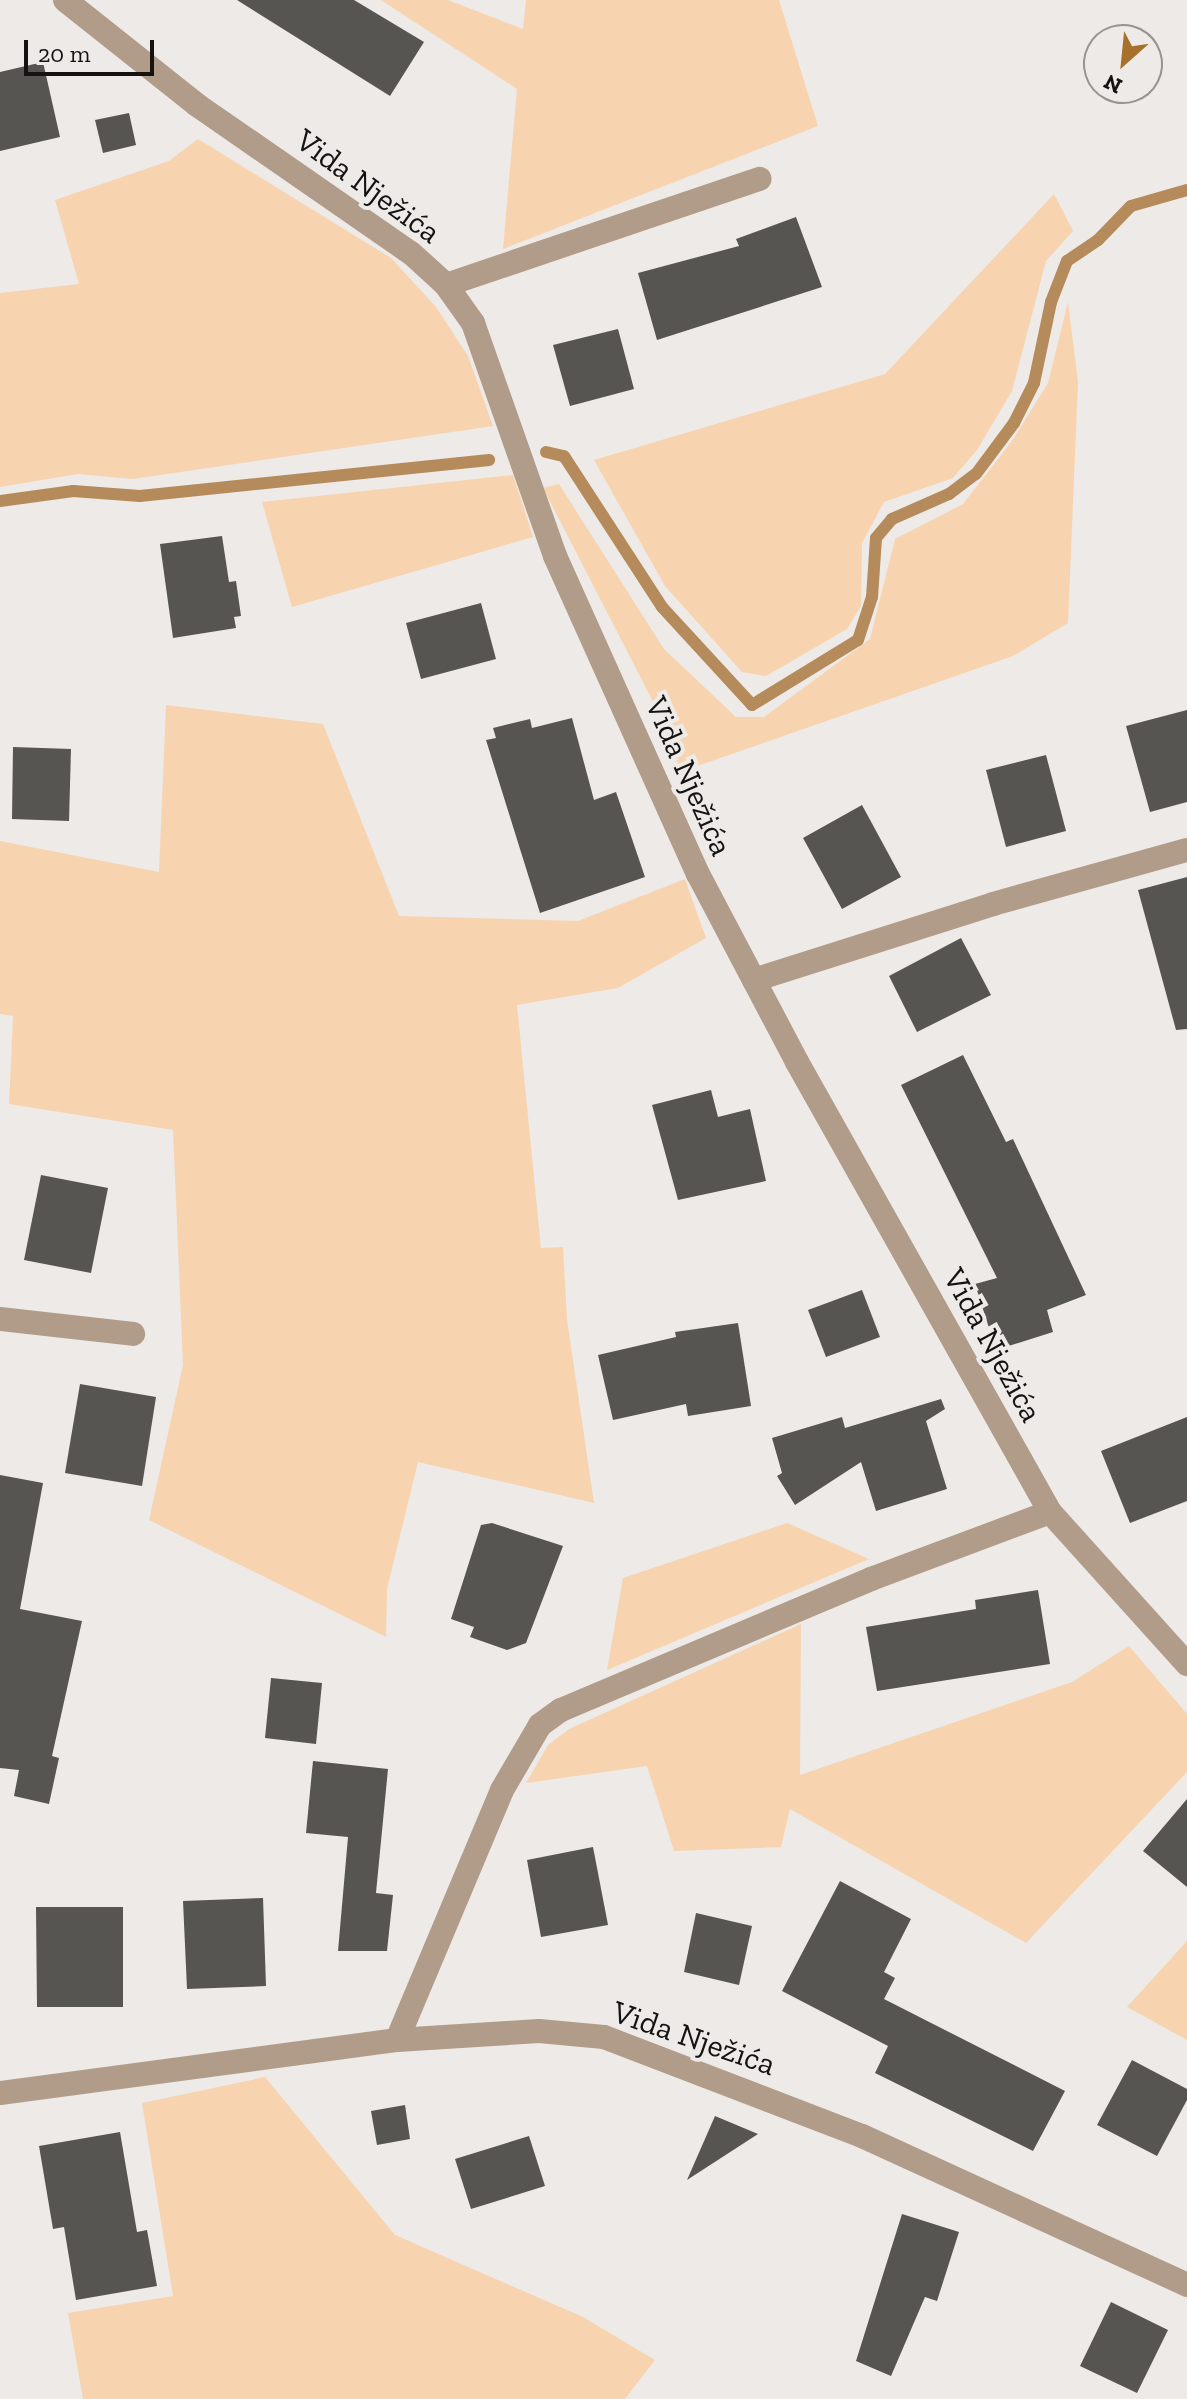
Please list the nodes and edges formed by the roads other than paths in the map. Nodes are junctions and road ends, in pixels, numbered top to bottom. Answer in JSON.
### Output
{"nodes":[{"id":1,"x":65,"y":0,"type":"edge"},
{"id":2,"x":760,"y":179,"type":"dead end"},
{"id":3,"x":446,"y":285,"type":"junction"},
{"id":4,"x":1187,"y":850,"type":"edge"},
{"id":5,"x":754,"y":980,"type":"junction"},
{"id":6,"x":0,"y":1319,"type":"edge"},
{"id":7,"x":133,"y":1334,"type":"dead end"},
{"id":8,"x":1050,"y":1512,"type":"junction"},
{"id":9,"x":1187,"y":1664,"type":"edge"},
{"id":10,"x":397,"y":2040,"type":"junction"},
{"id":11,"x":0,"y":2093,"type":"edge"},
{"id":12,"x":1187,"y":2285,"type":"edge"}],
"edges":[{"from":1,"to":3,"type":"street","name":"Vida Nježića"},
{"from":2,"to":3,"type":"street"},
{"from":3,"to":5,"type":"street","name":"Vida Nježića"},
{"from":4,"to":5,"type":"street"},
{"from":5,"to":8,"type":"street","name":"Vida Nježića"},
{"from":6,"to":7,"type":"street"},
{"from":8,"to":9,"type":"street","name":"Vida Nježića"},
{"from":8,"to":10,"type":"street"},
{"from":10,"to":11,"type":"street","name":"Vida Nježića"},
{"from":10,"to":12,"type":"street","name":"Vida Nježića"}]}
